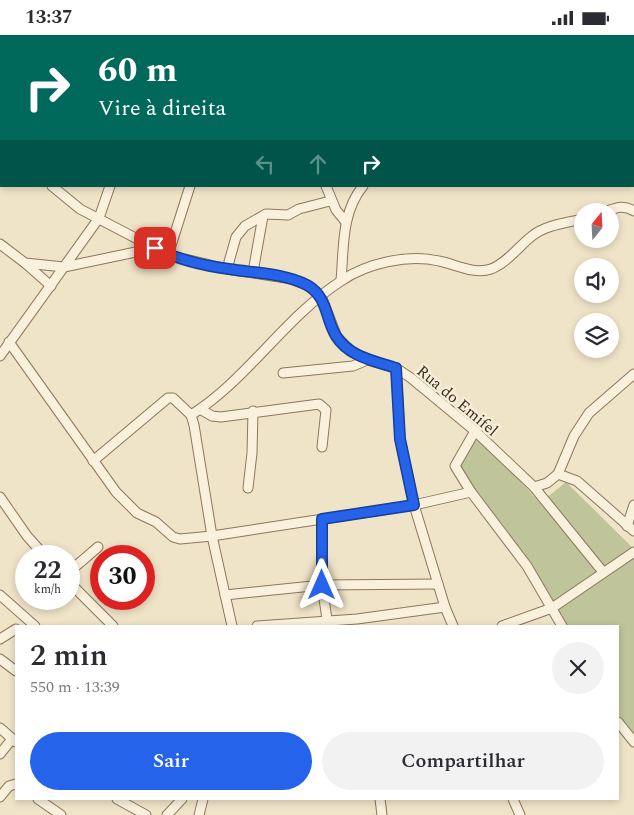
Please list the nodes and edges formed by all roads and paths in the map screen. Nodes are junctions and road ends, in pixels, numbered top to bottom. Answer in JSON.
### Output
{"nodes":[{"id":1,"x":53,"y":187,"type":"edge"},
{"id":2,"x":110,"y":187,"type":"edge"},
{"id":3,"x":190,"y":187,"type":"edge"},
{"id":4,"x":326,"y":187,"type":"edge"},
{"id":5,"x":362,"y":187,"type":"edge"},
{"id":6,"x":330,"y":201,"type":"junction"},
{"id":7,"x":619,"y":209,"type":"edge"},
{"id":8,"x":634,"y":211,"type":"edge"},
{"id":9,"x":263,"y":215,"type":"junction"},
{"id":10,"x":99,"y":218,"type":"junction"},
{"id":11,"x":346,"y":221,"type":"junction"},
{"id":12,"x":574,"y":221,"type":"edge"},
{"id":13,"x":0,"y":245,"type":"edge"},
{"id":14,"x":155,"y":248,"type":"junction"},
{"id":15,"x":168,"y":255,"type":"junction"},
{"id":16,"x":25,"y":263,"type":"junction"},
{"id":17,"x":64,"y":267,"type":"junction"},
{"id":18,"x":227,"y":269,"type":"junction"},
{"id":19,"x":253,"y":272,"type":"junction"},
{"id":20,"x":342,"y":280,"type":"junction"},
{"id":21,"x":51,"y":286,"type":"junction"},
{"id":22,"x":321,"y":296,"type":"junction"},
{"id":23,"x":9,"y":342,"type":"junction"},
{"id":24,"x":0,"y":356,"type":"edge"},
{"id":25,"x":367,"y":360,"type":"junction"},
{"id":26,"x":396,"y":368,"type":"junction"},
{"id":27,"x":283,"y":373,"type":"dead end"},
{"id":28,"x":634,"y":374,"type":"edge"},
{"id":29,"x":200,"y":409,"type":"junction"},
{"id":30,"x":252,"y":411,"type":"junction"},
{"id":31,"x":191,"y":415,"type":"junction"},
{"id":32,"x":476,"y":431,"type":"junction"},
{"id":33,"x":322,"y":447,"type":"dead end"},
{"id":34,"x":93,"y":461,"type":"junction"},
{"id":35,"x":558,"y":474,"type":"junction"},
{"id":36,"x":534,"y":487,"type":"junction"},
{"id":37,"x":248,"y":488,"type":"dead end"},
{"id":38,"x":471,"y":492,"type":"junction"},
{"id":39,"x":0,"y":497,"type":"edge"},
{"id":40,"x":414,"y":505,"type":"junction"},
{"id":41,"x":634,"y":505,"type":"edge"},
{"id":42,"x":322,"y":519,"type":"junction"},
{"id":43,"x":631,"y":528,"type":"edge"},
{"id":44,"x":212,"y":536,"type":"junction"},
{"id":45,"x":35,"y":545,"type":"edge"},
{"id":46,"x":634,"y":552,"type":"edge"},
{"id":47,"x":90,"y":554,"type":"edge"},
{"id":48,"x":80,"y":563,"type":"edge"},
{"id":49,"x":603,"y":572,"type":"junction"},
{"id":50,"x":438,"y":584,"type":"junction"},
{"id":51,"x":322,"y":585,"type":"junction"},
{"id":52,"x":80,"y":593,"type":"edge"},
{"id":53,"x":0,"y":595,"type":"edge"},
{"id":54,"x":225,"y":595,"type":"junction"},
{"id":55,"x":445,"y":607,"type":"junction"},
{"id":56,"x":552,"y":608,"type":"junction"},
{"id":57,"x":31,"y":623,"type":"edge"},
{"id":58,"x":328,"y":624,"type":"edge"},
{"id":59,"x":112,"y":625,"type":"edge"},
{"id":60,"x":232,"y":625,"type":"edge"},
{"id":61,"x":292,"y":625,"type":"edge"},
{"id":62,"x":453,"y":625,"type":"edge"},
{"id":63,"x":505,"y":625,"type":"edge"},
{"id":64,"x":561,"y":625,"type":"edge"},
{"id":65,"x":15,"y":630,"type":"edge"},
{"id":66,"x":0,"y":639,"type":"edge"},
{"id":67,"x":0,"y":659,"type":"edge"},
{"id":68,"x":15,"y":670,"type":"edge"},
{"id":69,"x":619,"y":723,"type":"edge"},
{"id":70,"x":0,"y":728,"type":"edge"},
{"id":71,"x":14,"y":741,"type":"edge"},
{"id":72,"x":634,"y":742,"type":"edge"},
{"id":73,"x":0,"y":754,"type":"edge"},
{"id":74,"x":15,"y":784,"type":"edge"},
{"id":75,"x":0,"y":797,"type":"edge"},
{"id":76,"x":39,"y":800,"type":"edge"},
{"id":77,"x":120,"y":800,"type":"edge"},
{"id":78,"x":181,"y":800,"type":"edge"},
{"id":79,"x":203,"y":800,"type":"edge"},
{"id":80,"x":380,"y":800,"type":"edge"},
{"id":81,"x":513,"y":800,"type":"edge"},
{"id":82,"x":61,"y":815,"type":"edge"},
{"id":83,"x":146,"y":815,"type":"edge"},
{"id":84,"x":167,"y":815,"type":"edge"},
{"id":85,"x":199,"y":815,"type":"edge"},
{"id":86,"x":382,"y":815,"type":"edge"},
{"id":87,"x":520,"y":815,"type":"edge"}],
"edges":[{"from":1,"to":10,"type":"street"},
{"from":2,"to":10,"type":"street"},
{"from":3,"to":15,"type":"street"},
{"from":4,"to":6,"type":"street"},
{"from":5,"to":11,"type":"street"},
{"from":6,"to":9,"type":"street"},
{"from":6,"to":11,"type":"street"},
{"from":7,"to":8,"type":"street"},
{"from":9,"to":18,"type":"street"},
{"from":9,"to":19,"type":"street"},
{"from":10,"to":14,"type":"street"},
{"from":10,"to":17,"type":"street"},
{"from":11,"to":20,"type":"street"},
{"from":12,"to":20,"type":"street"},
{"from":13,"to":16,"type":"street"},
{"from":14,"to":15,"type":"street"},
{"from":14,"to":17,"type":"street"},
{"from":15,"to":18,"type":"street"},
{"from":16,"to":17,"type":"street"},
{"from":16,"to":21,"type":"street"},
{"from":17,"to":21,"type":"street"},
{"from":18,"to":19,"type":"street"},
{"from":19,"to":22,"type":"street"},
{"from":20,"to":22,"type":"street"},
{"from":21,"to":23,"type":"street"},
{"from":22,"to":25,"type":"street","name":"Rua do Emifel"},
{"from":22,"to":29,"type":"street"},
{"from":23,"to":24,"type":"street"},
{"from":23,"to":34,"type":"street"},
{"from":25,"to":26,"type":"street","name":"Rua do Emifel"},
{"from":25,"to":27,"type":"street"},
{"from":26,"to":32,"type":"street","name":"Rua do Emifel"},
{"from":26,"to":40,"type":"street"},
{"from":28,"to":35,"type":"street"},
{"from":29,"to":30,"type":"street"},
{"from":29,"to":31,"type":"street"},
{"from":30,"to":33,"type":"street"},
{"from":30,"to":37,"type":"street"},
{"from":31,"to":34,"type":"street"},
{"from":31,"to":44,"type":"street"},
{"from":32,"to":36,"type":"street","name":"Rua do Emifel"},
{"from":32,"to":38,"type":"street"},
{"from":34,"to":44,"type":"street"},
{"from":35,"to":36,"type":"street"},
{"from":35,"to":43,"type":"street"},
{"from":36,"to":49,"type":"street","name":"Rua do Emifel"},
{"from":38,"to":40,"type":"street"},
{"from":38,"to":56,"type":"street"},
{"from":39,"to":45,"type":"street"},
{"from":40,"to":42,"type":"street"},
{"from":40,"to":50,"type":"street"},
{"from":41,"to":43,"type":"street"},
{"from":42,"to":44,"type":"street"},
{"from":42,"to":51,"type":"street"},
{"from":44,"to":54,"type":"street"},
{"from":46,"to":49,"type":"street"},
{"from":47,"to":48,"type":"street"},
{"from":49,"to":56,"type":"street"},
{"from":50,"to":51,"type":"street"},
{"from":50,"to":55,"type":"street"},
{"from":51,"to":54,"type":"street"},
{"from":51,"to":58,"type":"street"},
{"from":52,"to":59,"type":"street"},
{"from":53,"to":57,"type":"street"},
{"from":54,"to":60,"type":"street"},
{"from":55,"to":58,"type":"street"},
{"from":55,"to":62,"type":"street"},
{"from":56,"to":63,"type":"street"},
{"from":56,"to":64,"type":"street"},
{"from":58,"to":61,"type":"street"},
{"from":65,"to":66,"type":"street"},
{"from":67,"to":68,"type":"street"},
{"from":69,"to":72,"type":"street"},
{"from":70,"to":71,"type":"street"},
{"from":71,"to":73,"type":"street"},
{"from":74,"to":75,"type":"street"},
{"from":76,"to":82,"type":"street"},
{"from":77,"to":83,"type":"street"},
{"from":78,"to":84,"type":"street"},
{"from":79,"to":85,"type":"street"},
{"from":80,"to":86,"type":"street"},
{"from":81,"to":87,"type":"street"}]}
